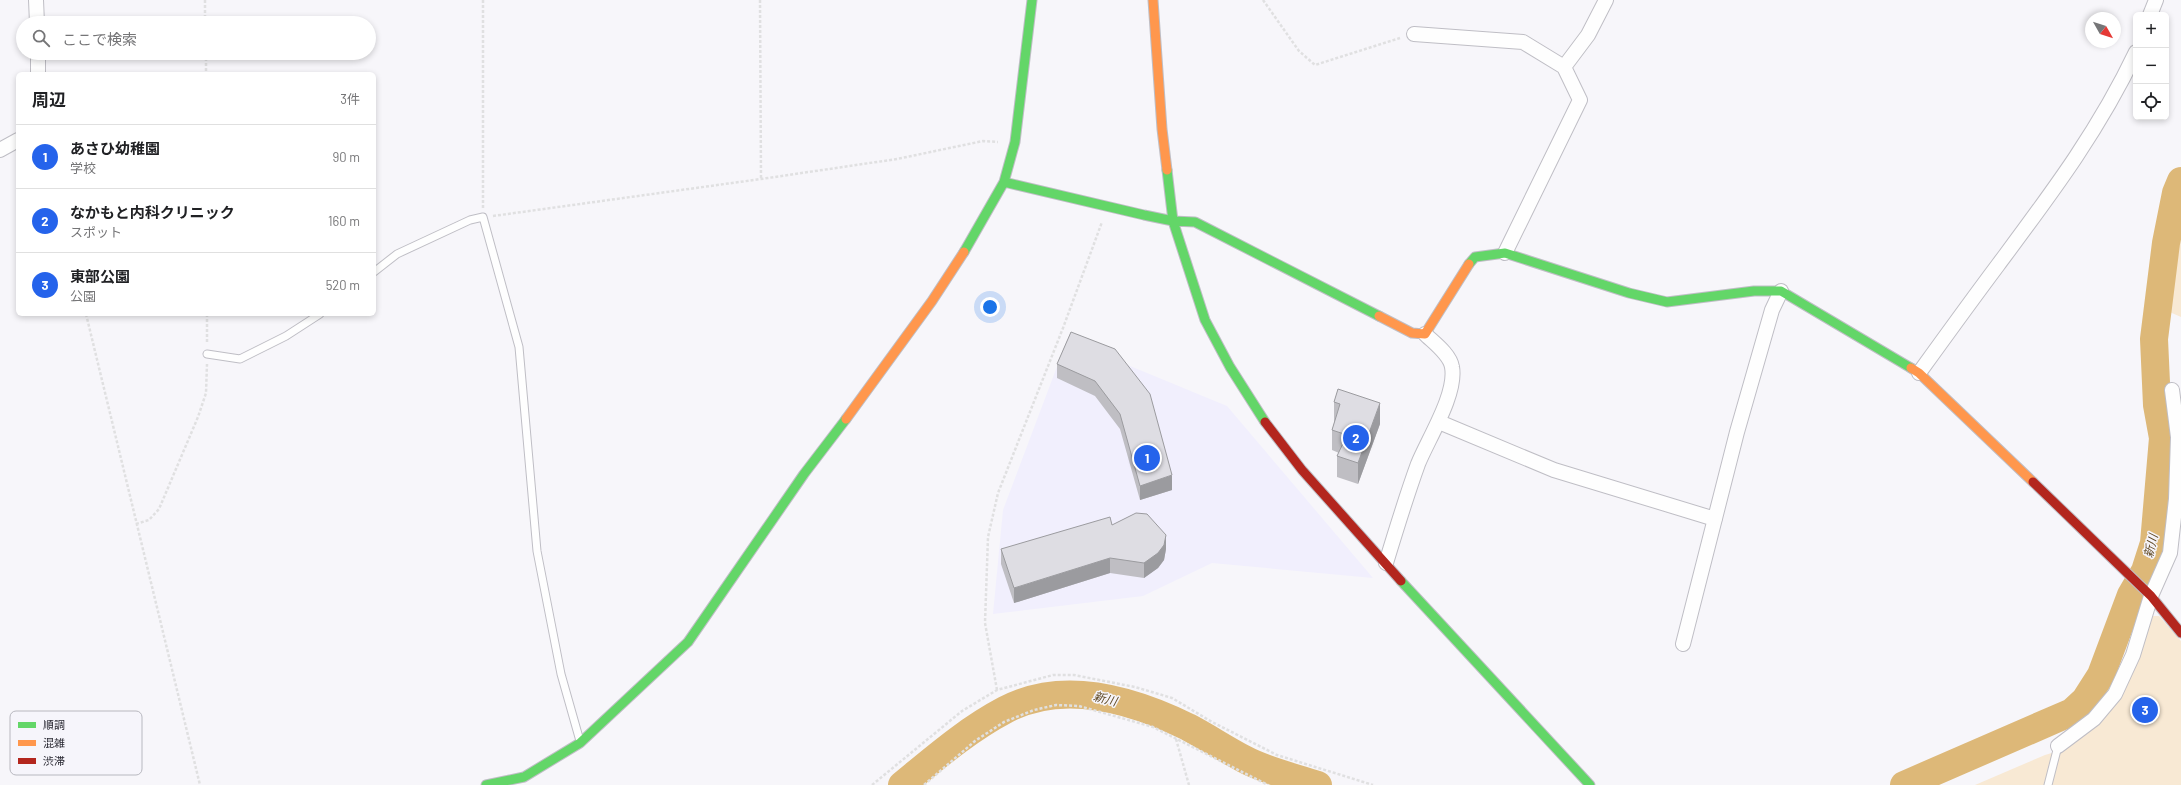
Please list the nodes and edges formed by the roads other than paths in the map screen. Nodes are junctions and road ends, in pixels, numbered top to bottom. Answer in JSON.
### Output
{"nodes":[{"id":1,"x":36,"y":0,"type":"edge"},
{"id":2,"x":1032,"y":0,"type":"edge"},
{"id":3,"x":1153,"y":0,"type":"edge"},
{"id":4,"x":1606,"y":0,"type":"edge"},
{"id":5,"x":2156,"y":0,"type":"edge"},
{"id":6,"x":2151,"y":12,"type":"edge"},
{"id":7,"x":37,"y":16,"type":"edge"},
{"id":8,"x":1414,"y":34,"type":"road end"},
{"id":9,"x":2133,"y":58,"type":"edge"},
{"id":10,"x":38,"y":60,"type":"edge"},
{"id":11,"x":1564,"y":67,"type":"junction"},
{"id":12,"x":38,"y":72,"type":"edge"},
{"id":13,"x":16,"y":141,"type":"edge"},
{"id":14,"x":0,"y":150,"type":"edge"},
{"id":15,"x":1004,"y":182,"type":"junction"},
{"id":16,"x":1172,"y":221,"type":"junction"},
{"id":17,"x":1505,"y":253,"type":"junction"},
{"id":18,"x":376,"y":270,"type":"edge"},
{"id":19,"x":1781,"y":292,"type":"junction"},
{"id":20,"x":317,"y":316,"type":"edge"},
{"id":21,"x":1425,"y":334,"type":"junction"},
{"id":22,"x":208,"y":354,"type":"road end"},
{"id":23,"x":1919,"y":373,"type":"junction"},
{"id":24,"x":2172,"y":390,"type":"dead end"},
{"id":25,"x":1439,"y":422,"type":"junction"},
{"id":26,"x":1715,"y":519,"type":"junction"},
{"id":27,"x":1386,"y":563,"type":"junction"},
{"id":28,"x":2148,"y":593,"type":"junction"},
{"id":29,"x":2181,"y":633,"type":"edge"},
{"id":30,"x":1682,"y":644,"type":"dead end"},
{"id":31,"x":580,"y":743,"type":"junction"},
{"id":32,"x":2058,"y":746,"type":"joint"},
{"id":33,"x":486,"y":785,"type":"edge"},
{"id":34,"x":1590,"y":785,"type":"edge"},
{"id":35,"x":2048,"y":785,"type":"edge"}],
"edges":[{"from":1,"to":7,"type":"street"},
{"from":2,"to":15,"type":"street"},
{"from":3,"to":16,"type":"street"},
{"from":4,"to":11,"type":"street"},
{"from":5,"to":6,"type":"street"},
{"from":8,"to":11,"type":"street"},
{"from":9,"to":23,"type":"street"},
{"from":10,"to":12,"type":"street"},
{"from":11,"to":17,"type":"street"},
{"from":13,"to":14,"type":"street"},
{"from":15,"to":16,"type":"street"},
{"from":15,"to":31,"type":"street"},
{"from":16,"to":21,"type":"street"},
{"from":16,"to":27,"type":"street"},
{"from":17,"to":19,"type":"street"},
{"from":17,"to":21,"type":"street"},
{"from":18,"to":31,"type":"lane"},
{"from":19,"to":23,"type":"street"},
{"from":19,"to":26,"type":"street"},
{"from":20,"to":22,"type":"lane"},
{"from":21,"to":25,"type":"street"},
{"from":23,"to":28,"type":"street"},
{"from":24,"to":28,"type":"street"},
{"from":25,"to":26,"type":"street"},
{"from":25,"to":27,"type":"street"},
{"from":26,"to":30,"type":"street"},
{"from":27,"to":34,"type":"street"},
{"from":28,"to":29,"type":"street"},
{"from":28,"to":32,"type":"street"},
{"from":31,"to":33,"type":"street"},
{"from":32,"to":35,"type":"lane"}]}
